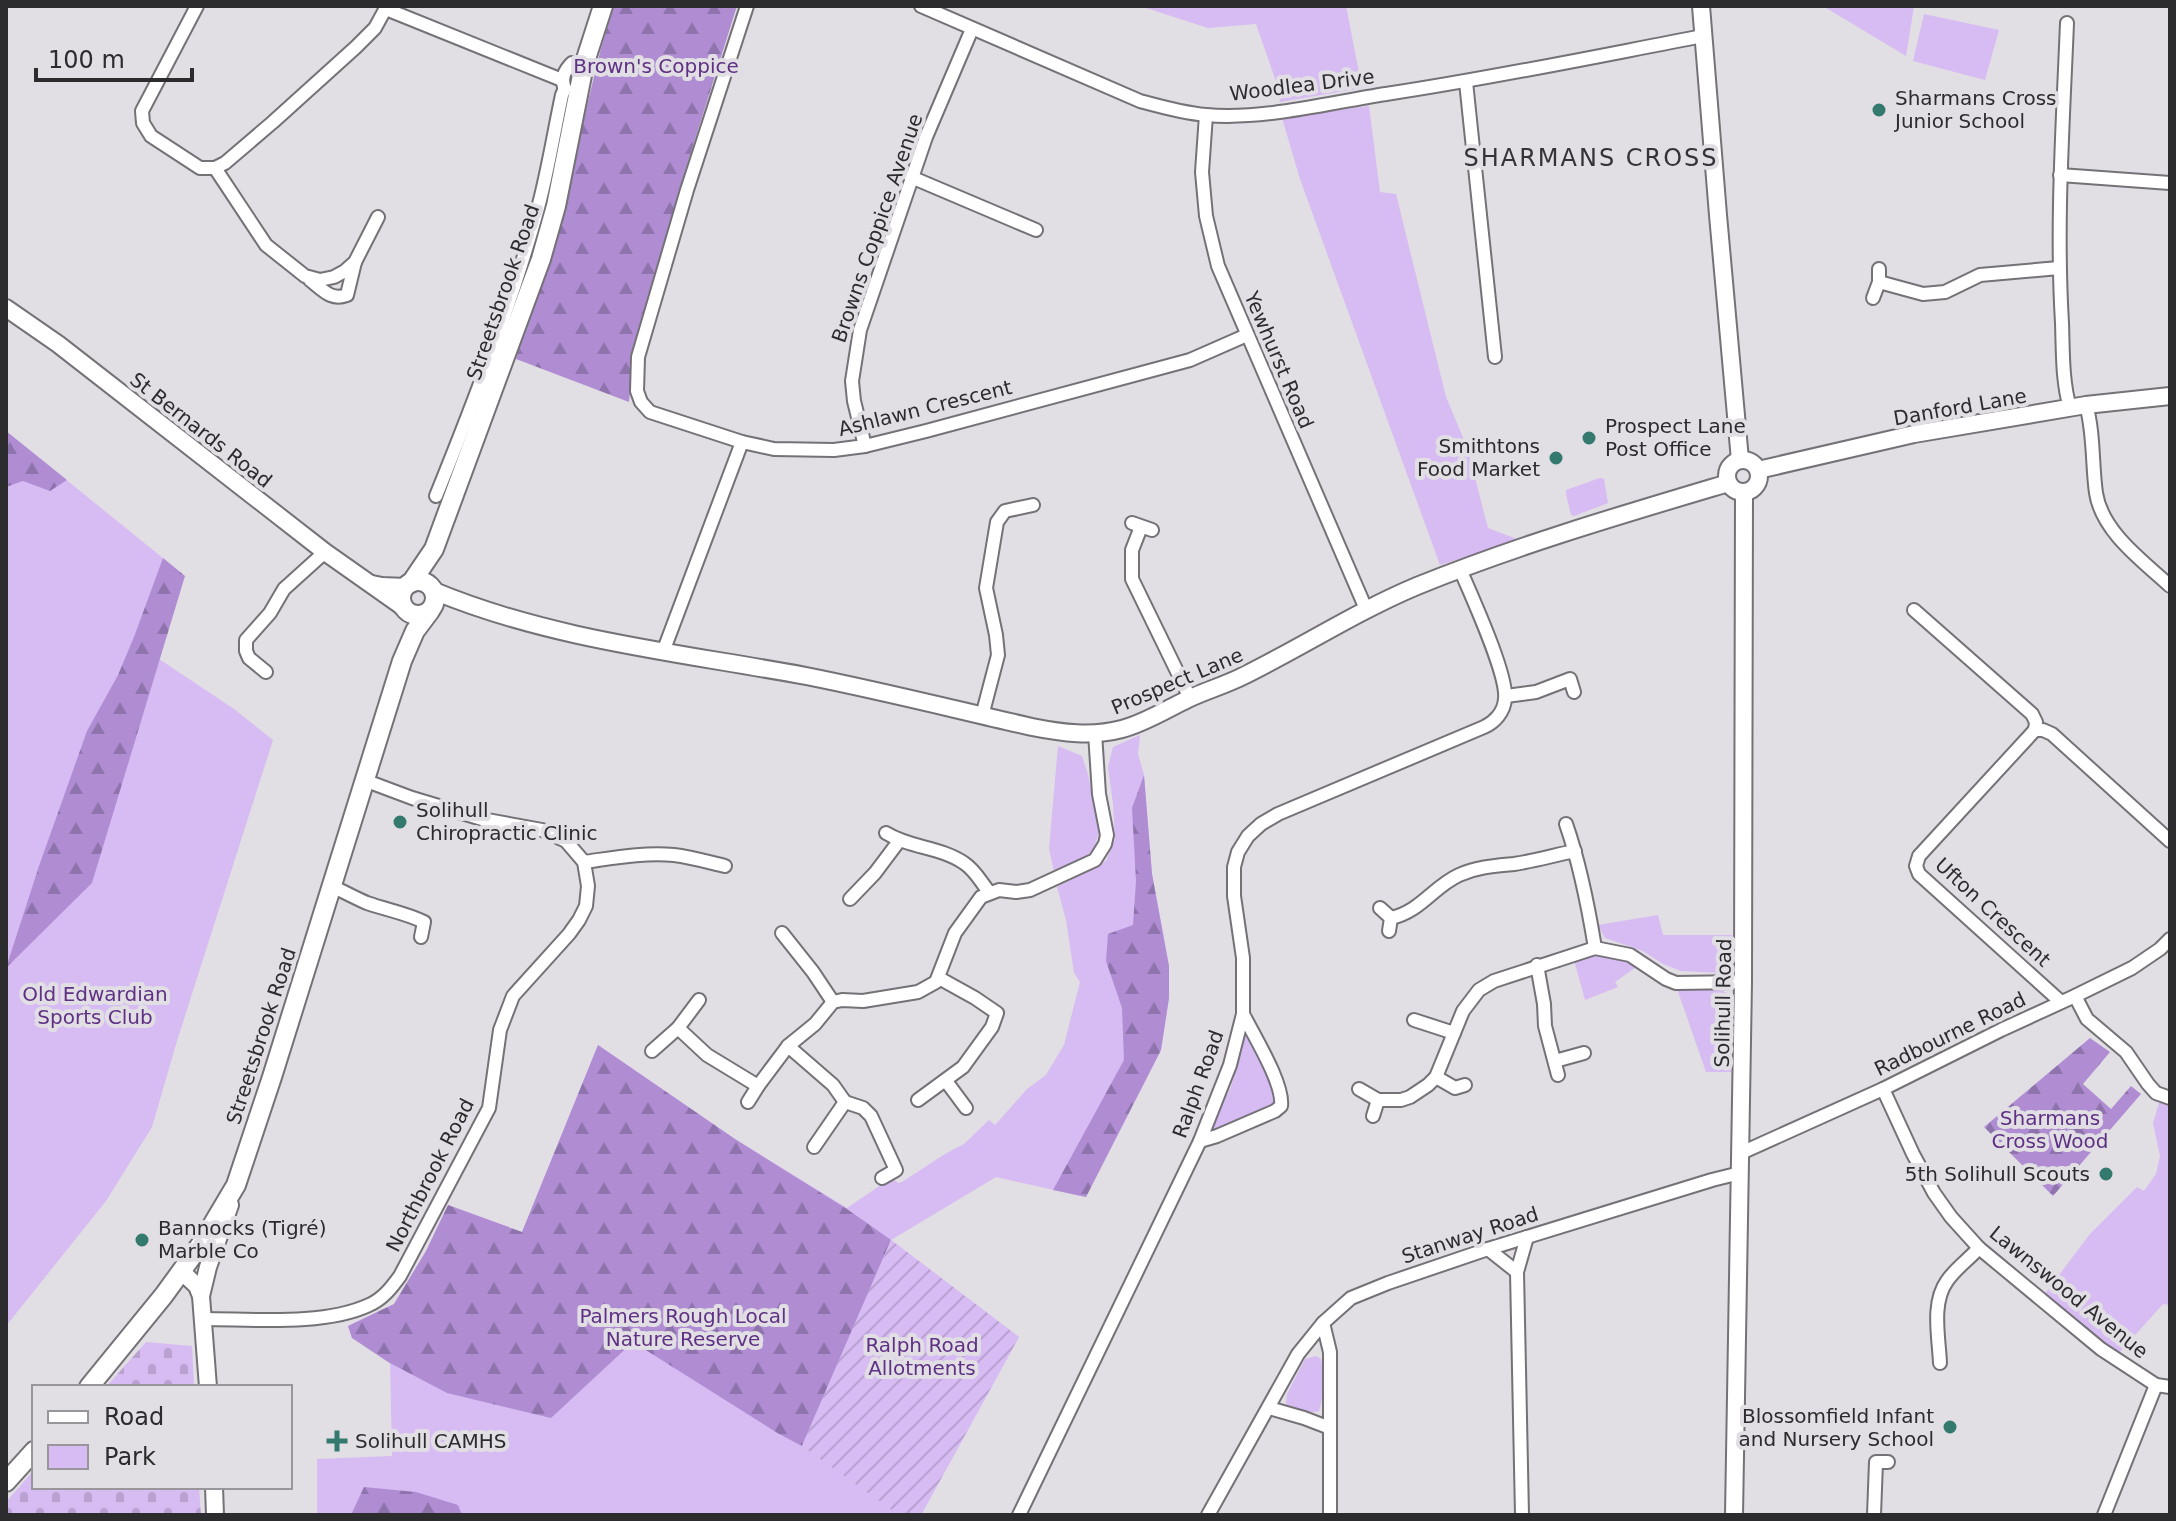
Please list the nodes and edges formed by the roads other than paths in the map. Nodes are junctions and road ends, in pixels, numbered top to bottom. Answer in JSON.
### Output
{"nodes":[{"id":1,"x":197,"y":6,"type":"edge"},
{"id":2,"x":603,"y":6,"type":"edge"},
{"id":3,"x":747,"y":6,"type":"edge"},
{"id":4,"x":921,"y":6,"type":"edge"},
{"id":5,"x":1701,"y":6,"type":"edge"},
{"id":6,"x":386,"y":8,"type":"edge"},
{"id":7,"x":2067,"y":23,"type":"dead end"},
{"id":8,"x":972,"y":29,"type":"junction"},
{"id":9,"x":1703,"y":36,"type":"junction"},
{"id":10,"x":584,"y":65,"type":"junction"},
{"id":11,"x":1466,"y":82,"type":"junction"},
{"id":12,"x":568,"y":90,"type":"junction"},
{"id":13,"x":1206,"y":115,"type":"junction"},
{"id":14,"x":215,"y":168,"type":"junction"},
{"id":15,"x":2060,"y":175,"type":"junction"},
{"id":16,"x":911,"y":177,"type":"junction"},
{"id":17,"x":2170,"y":183,"type":"edge"},
{"id":18,"x":1036,"y":230,"type":"dead end"},
{"id":19,"x":386,"y":235,"type":"dead end"},
{"id":20,"x":355,"y":262,"type":"junction"},
{"id":21,"x":2059,"y":268,"type":"junction"},
{"id":22,"x":305,"y":276,"type":"junction"},
{"id":23,"x":1873,"y":298,"type":"dead end"},
{"id":24,"x":6,"y":308,"type":"edge"},
{"id":25,"x":1247,"y":335,"type":"junction"},
{"id":26,"x":1495,"y":357,"type":"dead end"},
{"id":27,"x":2170,"y":396,"type":"edge"},
{"id":28,"x":2078,"y":406,"type":"junction"},
{"id":29,"x":742,"y":442,"type":"junction"},
{"id":30,"x":865,"y":446,"type":"junction"},
{"id":31,"x":464,"y":447,"type":"junction"},
{"id":32,"x":1740,"y":460,"type":"junction"},
{"id":33,"x":1758,"y":470,"type":"junction"},
{"id":34,"x":1728,"y":483,"type":"junction"},
{"id":35,"x":1744,"y":492,"type":"junction"},
{"id":36,"x":436,"y":496,"type":"dead end"},
{"id":37,"x":1033,"y":505,"type":"dead end"},
{"id":38,"x":1142,"y":527,"type":"dead end"},
{"id":39,"x":434,"y":549,"type":"junction"},
{"id":40,"x":325,"y":552,"type":"junction"},
{"id":41,"x":1460,"y":569,"type":"junction"},
{"id":42,"x":371,"y":584,"type":"junction"},
{"id":43,"x":409,"y":585,"type":"junction"},
{"id":44,"x":2170,"y":586,"type":"edge"},
{"id":45,"x":432,"y":598,"type":"junction"},
{"id":46,"x":405,"y":609,"type":"junction"},
{"id":47,"x":1366,"y":609,"type":"junction"},
{"id":48,"x":1914,"y":610,"type":"dead end"},
{"id":49,"x":663,"y":652,"type":"junction"},
{"id":50,"x":402,"y":661,"type":"junction"},
{"id":51,"x":266,"y":672,"type":"dead end"},
{"id":52,"x":1574,"y":692,"type":"dead end"},
{"id":53,"x":1506,"y":696,"type":"junction"},
{"id":54,"x":1190,"y":698,"type":"junction"},
{"id":55,"x":982,"y":716,"type":"junction"},
{"id":56,"x":2035,"y":730,"type":"junction"},
{"id":57,"x":1095,"y":733,"type":"junction"},
{"id":58,"x":364,"y":780,"type":"junction"},
{"id":59,"x":1566,"y":824,"type":"dead end"},
{"id":60,"x":886,"y":833,"type":"dead end"},
{"id":61,"x":899,"y":841,"type":"junction"},
{"id":62,"x":2170,"y":841,"type":"edge"},
{"id":63,"x":1575,"y":851,"type":"junction"},
{"id":64,"x":584,"y":862,"type":"junction"},
{"id":65,"x":725,"y":866,"type":"dead end"},
{"id":66,"x":331,"y":886,"type":"junction"},
{"id":67,"x":989,"y":892,"type":"junction"},
{"id":68,"x":850,"y":899,"type":"dead end"},
{"id":69,"x":1380,"y":908,"type":"dead end"},
{"id":70,"x":438,"y":920,"type":"dead end"},
{"id":71,"x":424,"y":922,"type":"junction"},
{"id":72,"x":421,"y":937,"type":"dead end"},
{"id":73,"x":2170,"y":939,"type":"edge"},
{"id":74,"x":1595,"y":948,"type":"junction"},
{"id":75,"x":776,"y":951,"type":"dead end"},
{"id":76,"x":1537,"y":965,"type":"junction"},
{"id":77,"x":939,"y":978,"type":"junction"},
{"id":78,"x":1743,"y":982,"type":"junction"},
{"id":79,"x":2075,"y":996,"type":"junction"},
{"id":80,"x":699,"y":1000,"type":"dead end"},
{"id":81,"x":833,"y":1002,"type":"junction"},
{"id":82,"x":2061,"y":1002,"type":"junction"},
{"id":83,"x":1243,"y":1014,"type":"junction"},
{"id":84,"x":1414,"y":1020,"type":"dead end"},
{"id":85,"x":678,"y":1028,"type":"junction"},
{"id":86,"x":1454,"y":1033,"type":"junction"},
{"id":87,"x":788,"y":1046,"type":"junction"},
{"id":88,"x":652,"y":1051,"type":"dead end"},
{"id":89,"x":1584,"y":1053,"type":"dead end"},
{"id":90,"x":1555,"y":1061,"type":"junction"},
{"id":91,"x":1558,"y":1075,"type":"dead end"},
{"id":92,"x":1436,"y":1077,"type":"junction"},
{"id":93,"x":946,"y":1081,"type":"junction"},
{"id":94,"x":1465,"y":1085,"type":"dead end"},
{"id":95,"x":758,"y":1086,"type":"junction"},
{"id":96,"x":1359,"y":1089,"type":"dead end"},
{"id":97,"x":1883,"y":1089,"type":"junction"},
{"id":98,"x":2170,"y":1098,"type":"edge"},
{"id":99,"x":918,"y":1100,"type":"dead end"},
{"id":100,"x":1378,"y":1100,"type":"junction"},
{"id":101,"x":748,"y":1102,"type":"dead end"},
{"id":102,"x":845,"y":1102,"type":"junction"},
{"id":103,"x":966,"y":1108,"type":"dead end"},
{"id":104,"x":1373,"y":1116,"type":"dead end"},
{"id":105,"x":1200,"y":1141,"type":"junction"},
{"id":106,"x":814,"y":1147,"type":"dead end"},
{"id":107,"x":1741,"y":1153,"type":"junction"},
{"id":108,"x":1740,"y":1173,"type":"junction"},
{"id":109,"x":882,"y":1178,"type":"dead end"},
{"id":110,"x":236,"y":1185,"type":"junction"},
{"id":111,"x":1527,"y":1237,"type":"junction"},
{"id":112,"x":1979,"y":1248,"type":"junction"},
{"id":113,"x":1488,"y":1249,"type":"junction"},
{"id":114,"x":181,"y":1271,"type":"junction"},
{"id":115,"x":1517,"y":1272,"type":"junction"},
{"id":116,"x":201,"y":1296,"type":"junction"},
{"id":117,"x":204,"y":1319,"type":"junction"},
{"id":118,"x":1323,"y":1323,"type":"junction"},
{"id":119,"x":1940,"y":1363,"type":"dead end"},
{"id":120,"x":91,"y":1385,"type":"edge"},
{"id":121,"x":208,"y":1385,"type":"edge"},
{"id":122,"x":2156,"y":1385,"type":"junction"},
{"id":123,"x":2170,"y":1387,"type":"edge"},
{"id":124,"x":1269,"y":1408,"type":"junction"},
{"id":125,"x":1330,"y":1428,"type":"junction"},
{"id":126,"x":32,"y":1453,"type":"edge"},
{"id":127,"x":1888,"y":1462,"type":"dead end"},
{"id":128,"x":6,"y":1482,"type":"edge"},
{"id":129,"x":214,"y":1489,"type":"edge"},
{"id":130,"x":215,"y":1515,"type":"edge"},
{"id":131,"x":1019,"y":1515,"type":"edge"},
{"id":132,"x":1208,"y":1515,"type":"edge"},
{"id":133,"x":1330,"y":1515,"type":"edge"},
{"id":134,"x":1522,"y":1515,"type":"edge"},
{"id":135,"x":1734,"y":1515,"type":"edge"},
{"id":136,"x":1874,"y":1515,"type":"edge"},
{"id":137,"x":2104,"y":1515,"type":"edge"}],
"edges":[{"from":1,"to":14,"type":"street"},
{"from":2,"to":10,"type":"main road","name":"Streetsbrook Road"},
{"from":3,"to":29,"type":"street","name":"Ashlawn Crescent"},
{"from":4,"to":8,"type":"street","name":"Woodlea Drive"},
{"from":5,"to":9,"type":"street"},
{"from":6,"to":12,"type":"street"},
{"from":6,"to":14,"type":"street"},
{"from":7,"to":15,"type":"street"},
{"from":8,"to":13,"type":"street","name":"Woodlea Drive"},
{"from":8,"to":16,"type":"street","name":"Browns Coppice Avenue"},
{"from":9,"to":11,"type":"street","name":"Woodlea Drive"},
{"from":9,"to":32,"type":"street"},
{"from":10,"to":12,"type":"main road","name":"Streetsbrook Road"},
{"from":10,"to":12,"type":"street"},
{"from":11,"to":13,"type":"street","name":"Woodlea Drive"},
{"from":11,"to":26,"type":"street"},
{"from":12,"to":31,"type":"main road","name":"Streetsbrook Road"},
{"from":13,"to":25,"type":"street","name":"Yewhurst Road"},
{"from":14,"to":22,"type":"street"},
{"from":15,"to":17,"type":"street"},
{"from":15,"to":21,"type":"street"},
{"from":16,"to":18,"type":"street"},
{"from":16,"to":30,"type":"street","name":"Browns Coppice Avenue"},
{"from":19,"to":20,"type":"street"},
{"from":20,"to":22,"type":"street"},
{"from":20,"to":22,"type":"street"},
{"from":21,"to":23,"type":"street"},
{"from":21,"to":28,"type":"street"},
{"from":24,"to":40,"type":"street","name":"St Bernards Road"},
{"from":25,"to":30,"type":"street","name":"Ashlawn Crescent"},
{"from":25,"to":47,"type":"street","name":"Yewhurst Road"},
{"from":27,"to":28,"type":"street","name":"Danford Lane"},
{"from":28,"to":33,"type":"street","name":"Danford Lane"},
{"from":28,"to":44,"type":"street"},
{"from":29,"to":30,"type":"street","name":"Ashlawn Crescent"},
{"from":29,"to":49,"type":"street"},
{"from":31,"to":36,"type":"street","name":"Streetsbrook Road"},
{"from":31,"to":39,"type":"main road","name":"Streetsbrook Road"},
{"from":32,"to":33,"type":"street"},
{"from":32,"to":34,"type":"street"},
{"from":33,"to":35,"type":"street"},
{"from":34,"to":35,"type":"street"},
{"from":34,"to":41,"type":"street","name":"Prospect Lane"},
{"from":35,"to":78,"type":"street","name":"Solihull Road"},
{"from":37,"to":55,"type":"street"},
{"from":38,"to":54,"type":"street"},
{"from":39,"to":43,"type":"main road","name":"Streetsbrook Road"},
{"from":39,"to":45,"type":"main road","name":"Streetsbrook Road"},
{"from":40,"to":42,"type":"street","name":"St Bernards Road"},
{"from":40,"to":51,"type":"street"},
{"from":41,"to":47,"type":"street","name":"Prospect Lane"},
{"from":41,"to":53,"type":"street"},
{"from":42,"to":43,"type":"street","name":"St Bernards Road"},
{"from":42,"to":46,"type":"street","name":"St Bernards Road"},
{"from":43,"to":45,"type":"main road"},
{"from":43,"to":46,"type":"main road"},
{"from":45,"to":46,"type":"main road"},
{"from":45,"to":49,"type":"street","name":"Prospect Lane"},
{"from":45,"to":50,"type":"main road","name":"Streetsbrook Road"},
{"from":46,"to":50,"type":"main road","name":"Streetsbrook Road"},
{"from":47,"to":54,"type":"street","name":"Prospect Lane"},
{"from":48,"to":56,"type":"street"},
{"from":49,"to":55,"type":"street","name":"Prospect Lane"},
{"from":50,"to":58,"type":"main road","name":"Streetsbrook Road"},
{"from":52,"to":53,"type":"street"},
{"from":53,"to":83,"type":"street","name":"Ralph Road"},
{"from":54,"to":57,"type":"street","name":"Prospect Lane"},
{"from":55,"to":57,"type":"street","name":"Prospect Lane"},
{"from":56,"to":62,"type":"street"},
{"from":56,"to":82,"type":"street","name":"Ufton Crescent"},
{"from":57,"to":67,"type":"street"},
{"from":58,"to":64,"type":"street"},
{"from":58,"to":66,"type":"main road","name":"Streetsbrook Road"},
{"from":59,"to":63,"type":"street"},
{"from":60,"to":61,"type":"street"},
{"from":61,"to":67,"type":"street"},
{"from":61,"to":68,"type":"street"},
{"from":63,"to":69,"type":"street"},
{"from":63,"to":74,"type":"street"},
{"from":64,"to":65,"type":"street"},
{"from":64,"to":117,"type":"street","name":"Northbrook Road"},
{"from":66,"to":71,"type":"street"},
{"from":66,"to":110,"type":"main road","name":"Streetsbrook Road"},
{"from":67,"to":77,"type":"street"},
{"from":70,"to":71,"type":"street"},
{"from":71,"to":72,"type":"street"},
{"from":73,"to":79,"type":"street","name":"Radbourne Road"},
{"from":74,"to":76,"type":"street"},
{"from":74,"to":78,"type":"street"},
{"from":75,"to":81,"type":"street"},
{"from":76,"to":86,"type":"street"},
{"from":76,"to":90,"type":"street"},
{"from":77,"to":81,"type":"street"},
{"from":77,"to":93,"type":"street"},
{"from":78,"to":107,"type":"street","name":"Solihull Road"},
{"from":79,"to":82,"type":"street","name":"Radbourne Road"},
{"from":79,"to":98,"type":"street"},
{"from":80,"to":85,"type":"street"},
{"from":81,"to":87,"type":"street"},
{"from":82,"to":97,"type":"street","name":"Radbourne Road"},
{"from":83,"to":105,"type":"street","name":"Ralph Road"},
{"from":83,"to":105,"type":"street"},
{"from":84,"to":86,"type":"street"},
{"from":85,"to":88,"type":"street"},
{"from":85,"to":95,"type":"street"},
{"from":86,"to":92,"type":"street"},
{"from":87,"to":95,"type":"street"},
{"from":87,"to":102,"type":"street"},
{"from":89,"to":90,"type":"street"},
{"from":90,"to":91,"type":"street"},
{"from":92,"to":94,"type":"street"},
{"from":92,"to":100,"type":"street"},
{"from":93,"to":99,"type":"street"},
{"from":93,"to":103,"type":"street"},
{"from":95,"to":101,"type":"street"},
{"from":96,"to":100,"type":"street"},
{"from":97,"to":107,"type":"street","name":"Radbourne Road"},
{"from":97,"to":112,"type":"street","name":"Lawnswood Avenue"},
{"from":100,"to":104,"type":"street"},
{"from":102,"to":106,"type":"street"},
{"from":102,"to":109,"type":"street"},
{"from":105,"to":131,"type":"street","name":"Ralph Road"},
{"from":107,"to":108,"type":"street","name":"Solihull Road"},
{"from":108,"to":111,"type":"street","name":"Stanway Road"},
{"from":108,"to":135,"type":"street","name":"Solihull Road"},
{"from":110,"to":114,"type":"main road","name":"Streetsbrook Road"},
{"from":110,"to":116,"type":"street"},
{"from":111,"to":113,"type":"street","name":"Stanway Road"},
{"from":111,"to":115,"type":"street"},
{"from":112,"to":119,"type":"street"},
{"from":112,"to":122,"type":"street","name":"Lawnswood Avenue"},
{"from":113,"to":115,"type":"street"},
{"from":113,"to":118,"type":"street","name":"Stanway Road"},
{"from":114,"to":116,"type":"street"},
{"from":114,"to":120,"type":"main road","name":"Streetsbrook Road"},
{"from":115,"to":134,"type":"street"},
{"from":116,"to":117,"type":"street"},
{"from":117,"to":121,"type":"street"},
{"from":118,"to":124,"type":"street","name":"Stanway Road"},
{"from":118,"to":125,"type":"street"},
{"from":122,"to":123,"type":"street","name":"Lawnswood Avenue"},
{"from":122,"to":137,"type":"street"},
{"from":124,"to":125,"type":"street"},
{"from":124,"to":132,"type":"street","name":"Stanway Road"},
{"from":125,"to":133,"type":"street"},
{"from":126,"to":128,"type":"main road"},
{"from":127,"to":136,"type":"street"},
{"from":129,"to":130,"type":"street"}]}
